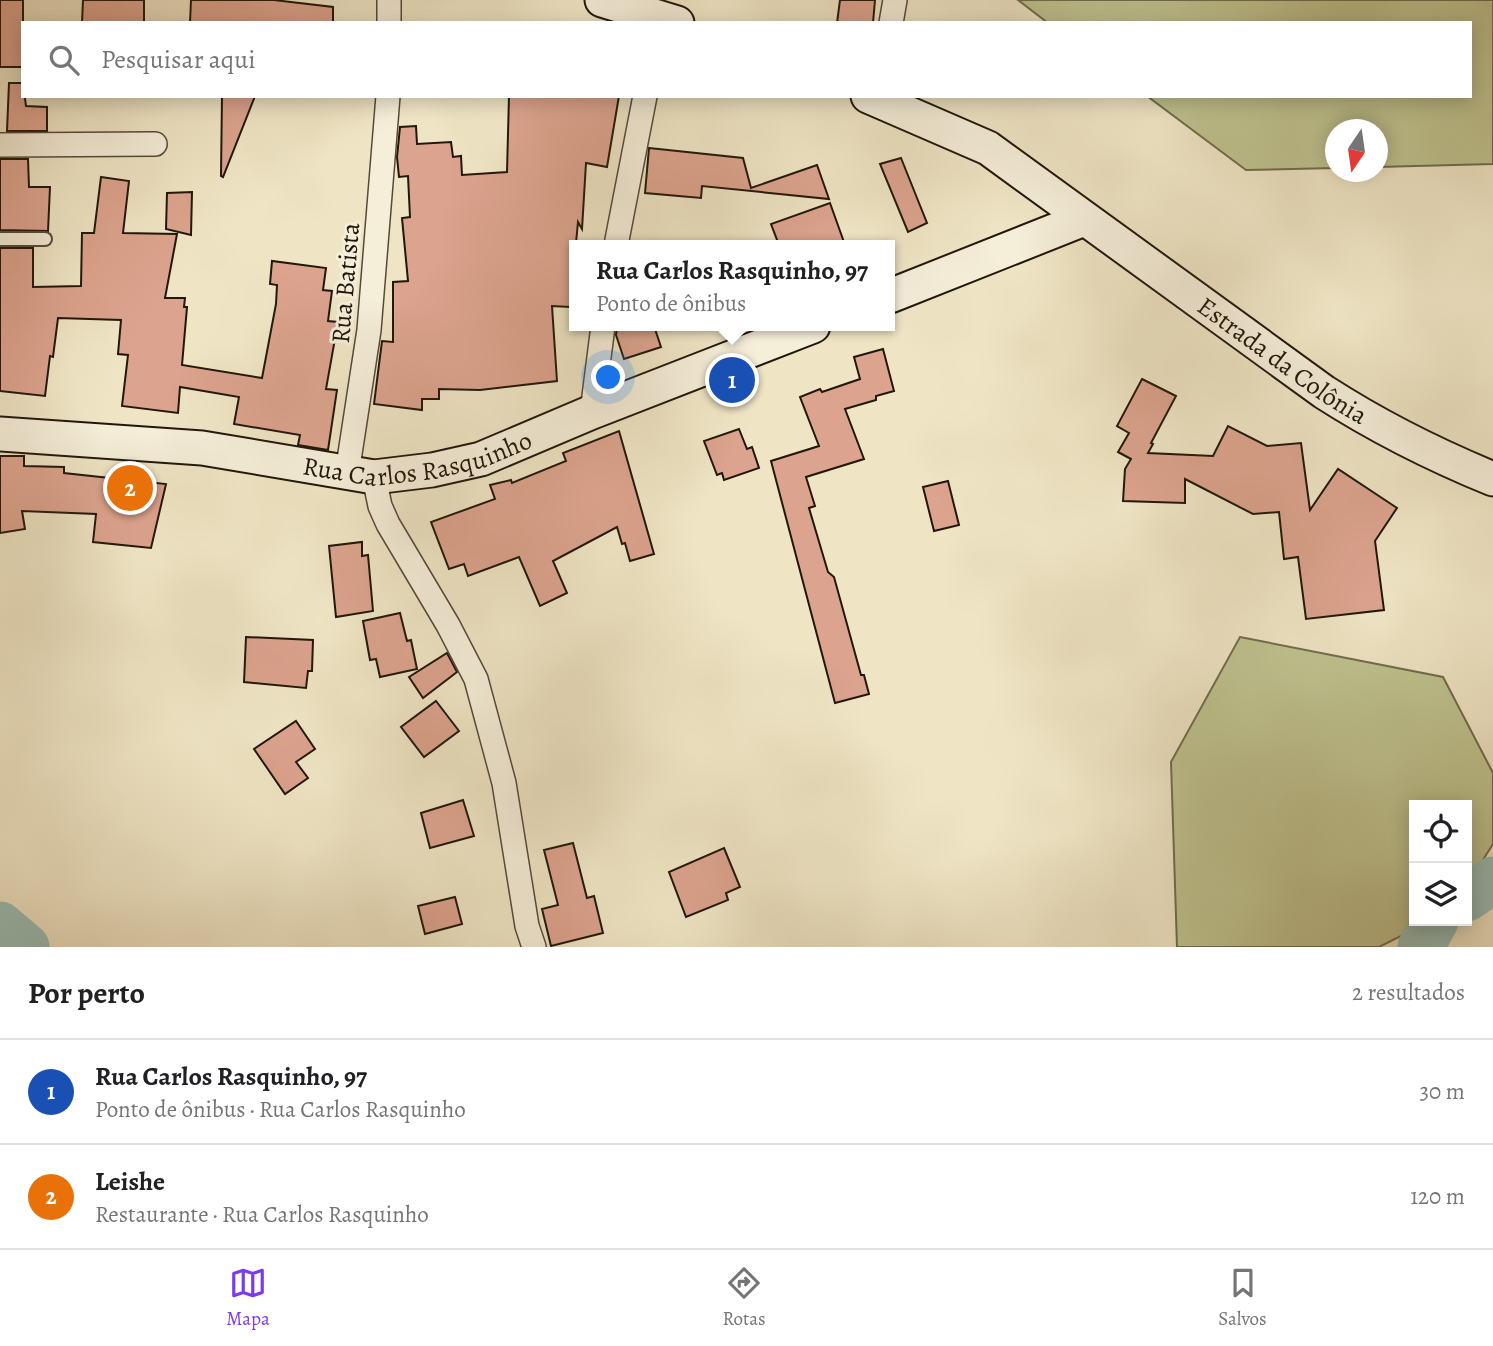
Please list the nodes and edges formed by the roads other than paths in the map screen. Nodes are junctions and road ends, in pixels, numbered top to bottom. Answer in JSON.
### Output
{"nodes":[{"id":1,"x":389,"y":0,"type":"edge"},
{"id":2,"x":602,"y":0,"type":"edge"},
{"id":3,"x":895,"y":0,"type":"edge"},
{"id":4,"x":663,"y":15,"type":"edge"},
{"id":5,"x":389,"y":21,"type":"edge"},
{"id":6,"x":891,"y":21,"type":"edge"},
{"id":7,"x":388,"y":98,"type":"edge"},
{"id":8,"x":645,"y":98,"type":"edge"},
{"id":9,"x":876,"y":98,"type":"edge"},
{"id":10,"x":155,"y":144,"type":"dead end"},
{"id":11,"x":0,"y":145,"type":"edge"},
{"id":12,"x":1084,"y":219,"type":"junction"},
{"id":13,"x":0,"y":239,"type":"edge"},
{"id":14,"x":45,"y":239,"type":"dead end"},
{"id":15,"x":617,"y":240,"type":"edge"},
{"id":16,"x":895,"y":294,"type":"edge"},
{"id":17,"x":602,"y":331,"type":"edge"},
{"id":18,"x":800,"y":331,"type":"edge"},
{"id":19,"x":592,"y":412,"type":"junction"},
{"id":20,"x":0,"y":434,"type":"edge"},
{"id":21,"x":361,"y":475,"type":"junction"},
{"id":22,"x":1493,"y":480,"type":"edge"},
{"id":23,"x":534,"y":947,"type":"edge"}],
"edges":[{"from":1,"to":5,"type":"street"},
{"from":2,"to":4,"type":"main road"},
{"from":3,"to":6,"type":"street"},
{"from":7,"to":21,"type":"street","name":"Rua Batista"},
{"from":8,"to":15,"type":"street"},
{"from":9,"to":12,"type":"main road","name":"Estrada da Colônia"},
{"from":10,"to":11,"type":"street"},
{"from":12,"to":16,"type":"main road"},
{"from":12,"to":22,"type":"main road","name":"Estrada da Colônia"},
{"from":13,"to":14,"type":"lane"},
{"from":17,"to":19,"type":"street"},
{"from":18,"to":19,"type":"main road","name":"Rua Carlos Rasquinho"},
{"from":19,"to":21,"type":"main road","name":"Rua Carlos Rasquinho"},
{"from":20,"to":21,"type":"main road","name":"Rua Carlos Rasquinho"},
{"from":21,"to":23,"type":"street"}]}
